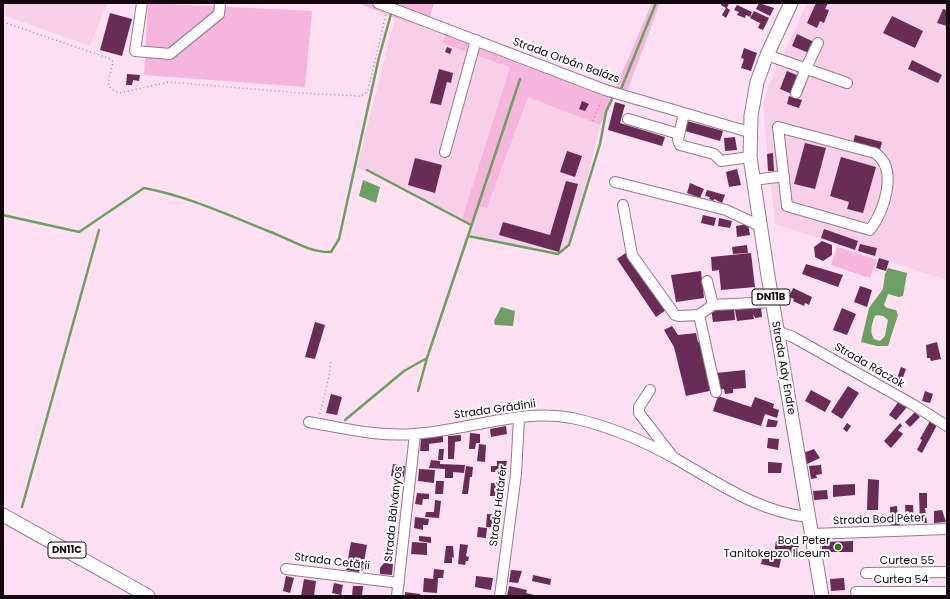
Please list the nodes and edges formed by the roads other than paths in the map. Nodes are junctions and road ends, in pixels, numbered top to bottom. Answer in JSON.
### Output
{"nodes":[{"id":1,"x":142,"y":3,"type":"edge"},
{"id":2,"x":220,"y":3,"type":"edge"},
{"id":3,"x":791,"y":3,"type":"edge"},
{"id":4,"x":384,"y":5,"type":"edge"},
{"id":5,"x":402,"y":7,"type":"edge"},
{"id":6,"x":476,"y":40,"type":"junction"},
{"id":7,"x":818,"y":43,"type":"dead end"},
{"id":8,"x":767,"y":54,"type":"junction"},
{"id":9,"x":806,"y":68,"type":"junction"},
{"id":10,"x":847,"y":83,"type":"dead end"},
{"id":11,"x":796,"y":93,"type":"dead end"},
{"id":12,"x":684,"y":113,"type":"junction"},
{"id":13,"x":628,"y":119,"type":"dead end"},
{"id":14,"x":750,"y":132,"type":"junction"},
{"id":15,"x":679,"y":134,"type":"junction"},
{"id":16,"x":445,"y":152,"type":"dead end"},
{"id":17,"x":750,"y":157,"type":"junction"},
{"id":18,"x":784,"y":176,"type":"junction"},
{"id":19,"x":754,"y":180,"type":"junction"},
{"id":20,"x":615,"y":182,"type":"dead end"},
{"id":21,"x":623,"y":205,"type":"dead end"},
{"id":22,"x":760,"y":226,"type":"junction"},
{"id":23,"x":708,"y":281,"type":"dead end"},
{"id":24,"x":772,"y":302,"type":"junction"},
{"id":25,"x":713,"y":305,"type":"junction"},
{"id":26,"x":699,"y":315,"type":"junction"},
{"id":27,"x":777,"y":331,"type":"junction"},
{"id":28,"x":650,"y":390,"type":"dead end"},
{"id":29,"x":716,"y":392,"type":"dead end"},
{"id":30,"x":519,"y":418,"type":"junction"},
{"id":31,"x":309,"y":422,"type":"dead end"},
{"id":32,"x":947,"y":426,"type":"edge"},
{"id":33,"x":414,"y":434,"type":"junction"},
{"id":34,"x":674,"y":458,"type":"junction"},
{"id":35,"x":3,"y":515,"type":"edge"},
{"id":36,"x":808,"y":517,"type":"junction"},
{"id":37,"x":947,"y":529,"type":"edge"},
{"id":38,"x":812,"y":534,"type":"junction"},
{"id":39,"x":286,"y":569,"type":"dead end"},
{"id":40,"x":947,"y":572,"type":"edge"},
{"id":41,"x":866,"y":573,"type":"dead end"},
{"id":42,"x":398,"y":583,"type":"junction"},
{"id":43,"x":856,"y":592,"type":"dead end"},
{"id":44,"x":947,"y":592,"type":"edge"},
{"id":45,"x":148,"y":596,"type":"edge"},
{"id":46,"x":396,"y":596,"type":"edge"},
{"id":47,"x":500,"y":596,"type":"edge"},
{"id":48,"x":822,"y":596,"type":"edge"}],
"edges":[{"from":1,"to":2,"type":"street"},
{"from":3,"to":8,"type":"main road","name":"Strada Ady Endre","number":"DN11B"},
{"from":4,"to":5,"type":"street","name":"Strada Orbán Balázs"},
{"from":5,"to":6,"type":"street","name":"Strada Orbán Balázs"},
{"from":6,"to":12,"type":"street","name":"Strada Orbán Balázs"},
{"from":6,"to":16,"type":"street"},
{"from":7,"to":9,"type":"street"},
{"from":8,"to":9,"type":"street"},
{"from":8,"to":14,"type":"main road","name":"Strada Ady Endre","number":"DN11B"},
{"from":9,"to":10,"type":"street"},
{"from":9,"to":11,"type":"street"},
{"from":12,"to":14,"type":"street","name":"Strada Orbán Balázs"},
{"from":12,"to":15,"type":"street"},
{"from":13,"to":15,"type":"street"},
{"from":14,"to":17,"type":"main road","name":"Strada Ady Endre","number":"DN11B"},
{"from":15,"to":17,"type":"street"},
{"from":17,"to":19,"type":"main road","name":"Strada Ady Endre","number":"DN11B"},
{"from":18,"to":18,"type":"street"},
{"from":18,"to":19,"type":"street"},
{"from":19,"to":22,"type":"main road","name":"Strada Ady Endre","number":"DN11B"},
{"from":20,"to":22,"type":"street"},
{"from":21,"to":26,"type":"street"},
{"from":22,"to":24,"type":"main road","name":"Strada Ady Endre","number":"DN11B"},
{"from":23,"to":25,"type":"street"},
{"from":24,"to":25,"type":"street"},
{"from":24,"to":27,"type":"main road","name":"Strada Ady Endre","number":"DN11B"},
{"from":25,"to":26,"type":"street"},
{"from":26,"to":29,"type":"street"},
{"from":27,"to":32,"type":"street","name":"Strada Ráczok"},
{"from":27,"to":36,"type":"main road","name":"Strada Ady Endre","number":"DN11B"},
{"from":28,"to":34,"type":"street"},
{"from":30,"to":33,"type":"street","name":"Strada Grădinii"},
{"from":30,"to":34,"type":"street","name":"Strada Grădinii"},
{"from":30,"to":47,"type":"street","name":"Strada Határér"},
{"from":31,"to":33,"type":"street","name":"Strada Grădinii"},
{"from":33,"to":42,"type":"street","name":"Strada Bálványos"},
{"from":34,"to":36,"type":"street","name":"Strada Grădinii"},
{"from":35,"to":45,"type":"main road","number":"DN11C"},
{"from":36,"to":38,"type":"main road","name":"Strada Ady Endre","number":"DN11B"},
{"from":37,"to":38,"type":"street","name":"Strada Bod Péter"},
{"from":38,"to":48,"type":"main road","name":"Strada Ady Endre","number":"DN11B"},
{"from":39,"to":42,"type":"street","name":"Strada Cetății"},
{"from":40,"to":41,"type":"street","name":"Curtea 55"},
{"from":42,"to":46,"type":"street","name":"Strada Bálványos"},
{"from":43,"to":44,"type":"street","name":"Curtea 54"}]}
